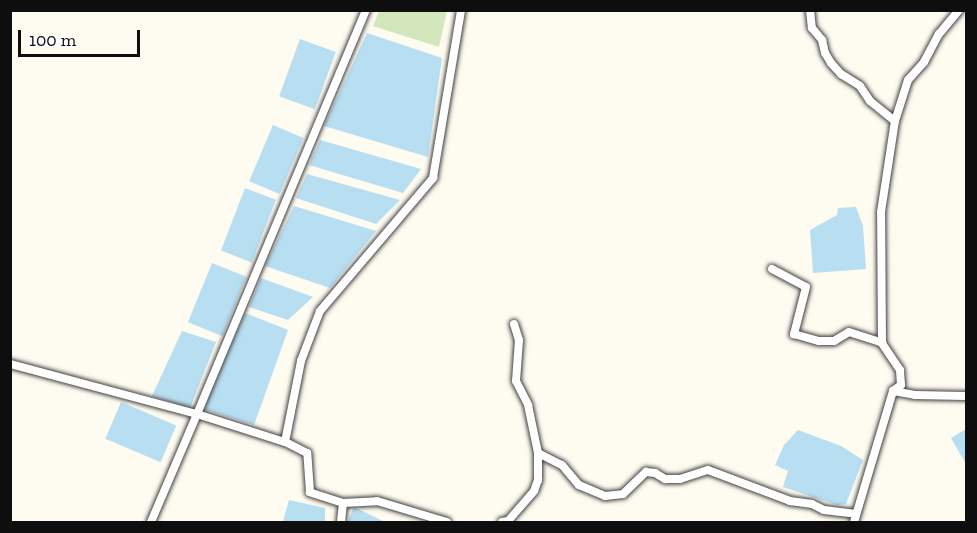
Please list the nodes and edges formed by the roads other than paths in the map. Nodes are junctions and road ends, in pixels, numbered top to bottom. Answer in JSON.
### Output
{"nodes":[{"id":1,"x":366,"y":10,"type":"edge"},
{"id":2,"x":461,"y":10,"type":"edge"},
{"id":3,"x":810,"y":10,"type":"edge"},
{"id":4,"x":959,"y":10,"type":"edge"},
{"id":5,"x":895,"y":121,"type":"junction"},
{"id":6,"x":772,"y":269,"type":"dead end"},
{"id":7,"x":514,"y":324,"type":"dead end"},
{"id":8,"x":882,"y":343,"type":"junction"},
{"id":9,"x":10,"y":364,"type":"edge"},
{"id":10,"x":893,"y":391,"type":"junction"},
{"id":11,"x":966,"y":396,"type":"edge"},
{"id":12,"x":197,"y":414,"type":"junction"},
{"id":13,"x":285,"y":442,"type":"junction"},
{"id":14,"x":538,"y":453,"type":"junction"},
{"id":15,"x":343,"y":503,"type":"junction"},
{"id":16,"x":855,"y":518,"type":"edge"},
{"id":17,"x":151,"y":522,"type":"edge"},
{"id":18,"x":340,"y":522,"type":"edge"},
{"id":19,"x":447,"y":522,"type":"edge"},
{"id":20,"x":502,"y":522,"type":"edge"}],
"edges":[{"from":1,"to":12,"type":"street"},
{"from":2,"to":13,"type":"street"},
{"from":3,"to":5,"type":"street"},
{"from":4,"to":5,"type":"street"},
{"from":5,"to":8,"type":"street"},
{"from":6,"to":8,"type":"street"},
{"from":7,"to":14,"type":"street"},
{"from":8,"to":10,"type":"street"},
{"from":9,"to":12,"type":"street"},
{"from":10,"to":11,"type":"street"},
{"from":10,"to":16,"type":"street"},
{"from":12,"to":13,"type":"street"},
{"from":12,"to":17,"type":"street"},
{"from":13,"to":15,"type":"street"},
{"from":14,"to":16,"type":"street"},
{"from":14,"to":20,"type":"street"},
{"from":15,"to":18,"type":"street"},
{"from":15,"to":19,"type":"street"}]}
